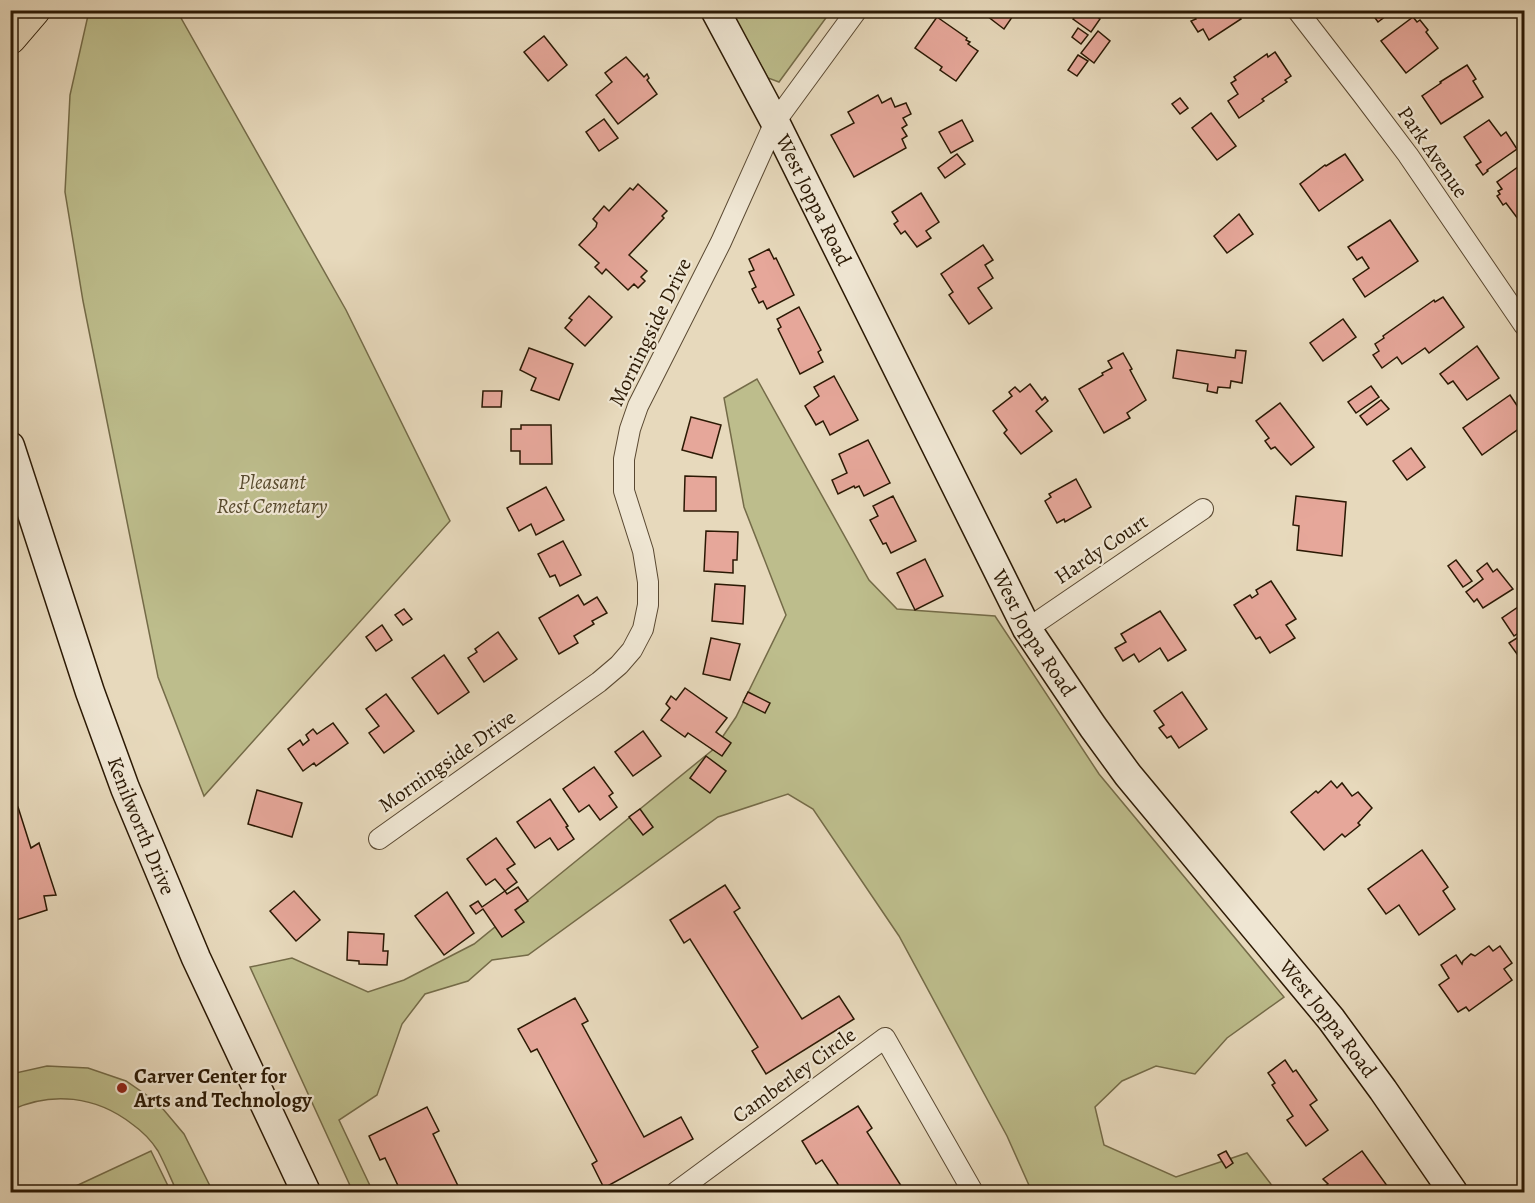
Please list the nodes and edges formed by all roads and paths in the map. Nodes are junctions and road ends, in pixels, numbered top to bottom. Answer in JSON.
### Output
{"nodes":[{"id":1,"x":34,"y":10,"type":"edge"},
{"id":2,"x":715,"y":10,"type":"edge"},
{"id":3,"x":857,"y":10,"type":"edge"},
{"id":4,"x":1297,"y":10,"type":"edge"},
{"id":5,"x":10,"y":38,"type":"edge"},
{"id":6,"x":775,"y":122,"type":"junction"},
{"id":7,"x":1524,"y":325,"type":"edge"},
{"id":8,"x":10,"y":446,"type":"edge"},
{"id":9,"x":1203,"y":509,"type":"dead end"},
{"id":10,"x":1026,"y":629,"type":"junction"},
{"id":11,"x":379,"y":839,"type":"dead end"},
{"id":12,"x":306,"y":1192,"type":"edge"},
{"id":13,"x":676,"y":1192,"type":"edge"},
{"id":14,"x":973,"y":1192,"type":"edge"},
{"id":15,"x":1453,"y":1192,"type":"edge"}],
"edges":[{"from":1,"to":5,"type":"main road"},
{"from":2,"to":6,"type":"street","name":"West Joppa Road"},
{"from":3,"to":6,"type":"street","name":"Morningside Drive"},
{"from":4,"to":7,"type":"street","name":"Park Avenue"},
{"from":6,"to":10,"type":"street","name":"West Joppa Road"},
{"from":6,"to":11,"type":"street","name":"Morningside Drive"},
{"from":8,"to":12,"type":"street","name":"Kenilworth Drive"},
{"from":9,"to":10,"type":"street","name":"Hardy Court"},
{"from":10,"to":15,"type":"street","name":"West Joppa Road"},
{"from":13,"to":14,"type":"street","name":"Camberley Circle"}]}
